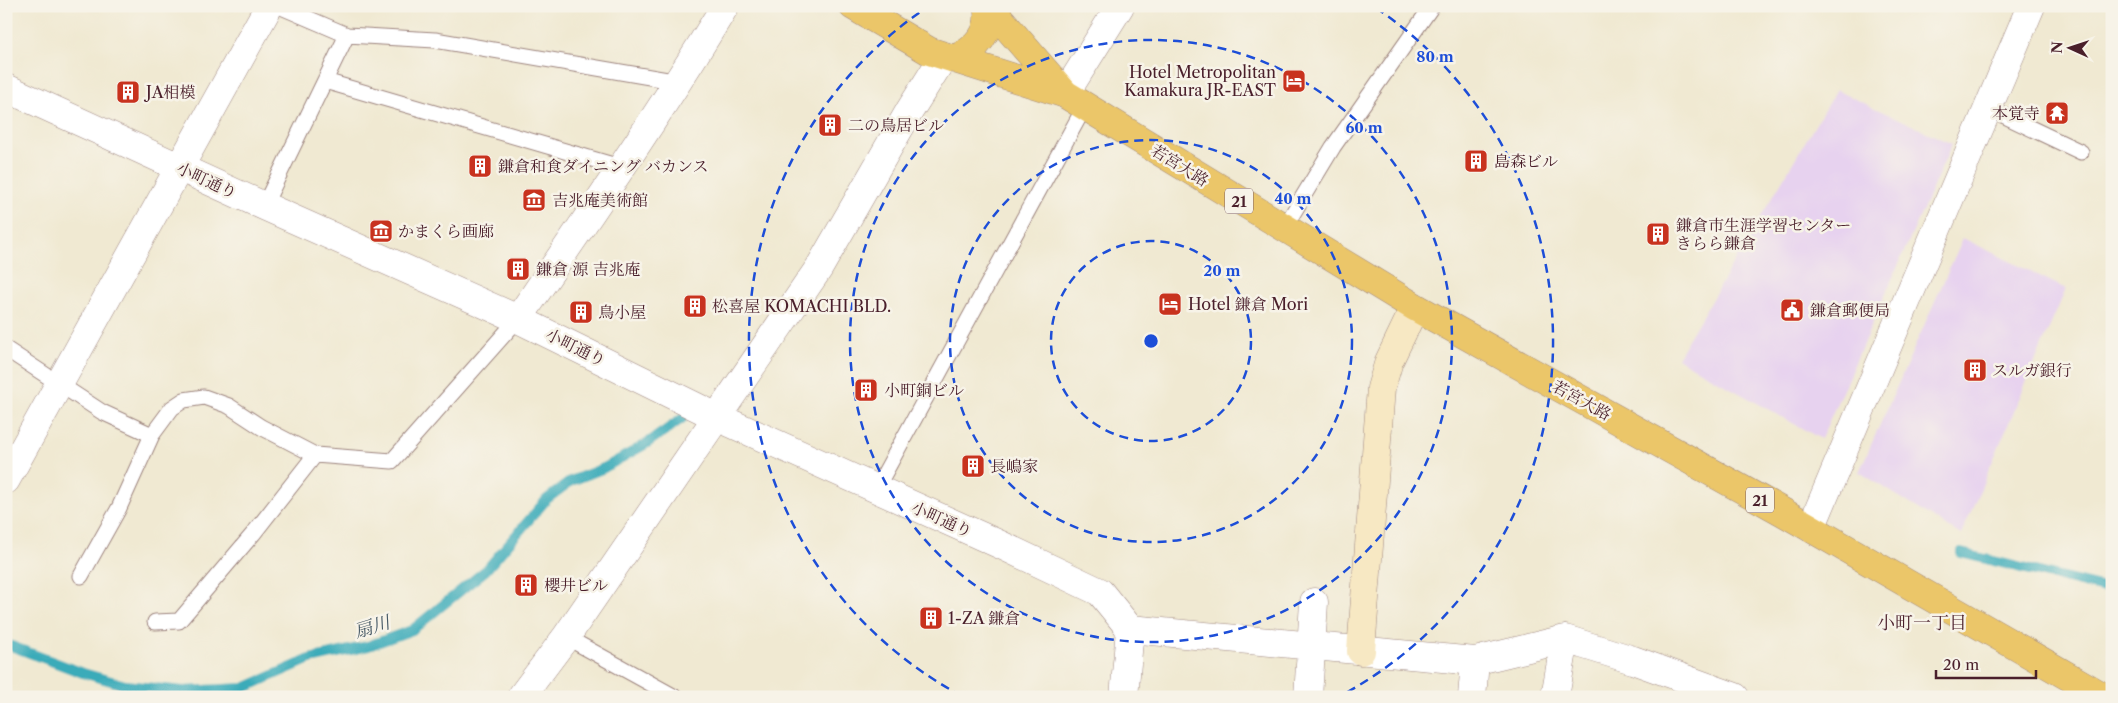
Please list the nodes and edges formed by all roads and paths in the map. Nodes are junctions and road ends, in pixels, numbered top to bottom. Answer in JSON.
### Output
{"nodes":[{"id":1,"x":269,"y":6,"type":"edge"},
{"id":2,"x":279,"y":6,"type":"edge"},
{"id":3,"x":725,"y":6,"type":"edge"},
{"id":4,"x":853,"y":6,"type":"edge"},
{"id":5,"x":988,"y":6,"type":"edge"},
{"id":6,"x":1120,"y":6,"type":"edge"},
{"id":7,"x":1432,"y":6,"type":"edge"},
{"id":8,"x":2031,"y":6,"type":"edge"},
{"id":9,"x":347,"y":35,"type":"junction"},
{"id":10,"x":949,"y":57,"type":"junction"},
{"id":11,"x":325,"y":81,"type":"junction"},
{"id":12,"x":679,"y":82,"type":"junction"},
{"id":13,"x":9,"y":98,"type":"edge"},
{"id":14,"x":1075,"y":100,"type":"junction"},
{"id":15,"x":1988,"y":108,"type":"junction"},
{"id":16,"x":2081,"y":152,"type":"dead end"},
{"id":17,"x":181,"y":167,"type":"junction"},
{"id":18,"x":623,"y":168,"type":"junction"},
{"id":19,"x":264,"y":206,"type":"junction"},
{"id":20,"x":1284,"y":228,"type":"junction"},
{"id":21,"x":1414,"y":307,"type":"junction"},
{"id":22,"x":518,"y":319,"type":"junction"},
{"id":23,"x":6,"y":349,"type":"edge"},
{"id":24,"x":59,"y":385,"type":"junction"},
{"id":25,"x":717,"y":418,"type":"junction"},
{"id":26,"x":152,"y":435,"type":"junction"},
{"id":27,"x":315,"y":455,"type":"junction"},
{"id":28,"x":6,"y":480,"type":"edge"},
{"id":29,"x":876,"y":489,"type":"junction"},
{"id":30,"x":1810,"y":528,"type":"junction"},
{"id":31,"x":81,"y":576,"type":"dead end"},
{"id":32,"x":1314,"y":602,"type":"dead end"},
{"id":33,"x":155,"y":622,"type":"dead end"},
{"id":34,"x":1130,"y":629,"type":"junction"},
{"id":35,"x":566,"y":637,"type":"junction"},
{"id":36,"x":1565,"y":639,"type":"junction"},
{"id":37,"x":1312,"y":647,"type":"junction"},
{"id":38,"x":1361,"y":651,"type":"junction"},
{"id":39,"x":1475,"y":661,"type":"junction"},
{"id":40,"x":2097,"y":695,"type":"edge"},
{"id":41,"x":521,"y":697,"type":"edge"},
{"id":42,"x":675,"y":697,"type":"edge"},
{"id":43,"x":1124,"y":697,"type":"edge"},
{"id":44,"x":1308,"y":697,"type":"edge"},
{"id":45,"x":1472,"y":697,"type":"edge"},
{"id":46,"x":1556,"y":697,"type":"edge"},
{"id":47,"x":1734,"y":697,"type":"edge"}],
"edges":[{"from":1,"to":17,"type":"street"},
{"from":2,"to":9,"type":"lane"},
{"from":3,"to":12,"type":"street"},
{"from":4,"to":10,"type":"main road","name":"若宮大路","number":"21"},
{"from":5,"to":10,"type":"main road"},
{"from":5,"to":14,"type":"main road","name":"若宮大路","number":"21"},
{"from":6,"to":14,"type":"street"},
{"from":7,"to":20,"type":"lane"},
{"from":8,"to":15,"type":"street"},
{"from":9,"to":11,"type":"lane"},
{"from":9,"to":12,"type":"lane"},
{"from":10,"to":14,"type":"main road","name":"若宮大路","number":"21"},
{"from":10,"to":25,"type":"street"},
{"from":11,"to":18,"type":"lane"},
{"from":11,"to":19,"type":"lane"},
{"from":12,"to":18,"type":"street"},
{"from":13,"to":17,"type":"street","name":"小町通り"},
{"from":14,"to":20,"type":"main road","name":"若宮大路","number":"21"},
{"from":14,"to":29,"type":"lane"},
{"from":15,"to":16,"type":"lane"},
{"from":15,"to":30,"type":"street"},
{"from":17,"to":19,"type":"street","name":"小町通り"},
{"from":17,"to":24,"type":"street"},
{"from":18,"to":22,"type":"street"},
{"from":19,"to":22,"type":"street","name":"小町通り"},
{"from":20,"to":21,"type":"main road","name":"若宮大路","number":"21"},
{"from":21,"to":30,"type":"main road","name":"若宮大路","number":"21"},
{"from":21,"to":38,"type":"main road"},
{"from":22,"to":25,"type":"street","name":"小町通り"},
{"from":22,"to":27,"type":"lane"},
{"from":23,"to":24,"type":"lane"},
{"from":24,"to":26,"type":"lane"},
{"from":24,"to":28,"type":"street"},
{"from":25,"to":29,"type":"street","name":"小町通り"},
{"from":25,"to":35,"type":"street"},
{"from":26,"to":27,"type":"lane"},
{"from":26,"to":31,"type":"lane"},
{"from":27,"to":33,"type":"lane"},
{"from":29,"to":34,"type":"street","name":"小町通り"},
{"from":30,"to":40,"type":"main road","name":"若宮大路","number":"21"},
{"from":32,"to":37,"type":"street"},
{"from":34,"to":37,"type":"street"},
{"from":34,"to":43,"type":"street"},
{"from":35,"to":41,"type":"street"},
{"from":35,"to":42,"type":"lane"},
{"from":36,"to":39,"type":"street"},
{"from":36,"to":46,"type":"street"},
{"from":36,"to":47,"type":"street"},
{"from":37,"to":38,"type":"street"},
{"from":37,"to":44,"type":"street"},
{"from":38,"to":39,"type":"street"},
{"from":39,"to":45,"type":"street"}]}
